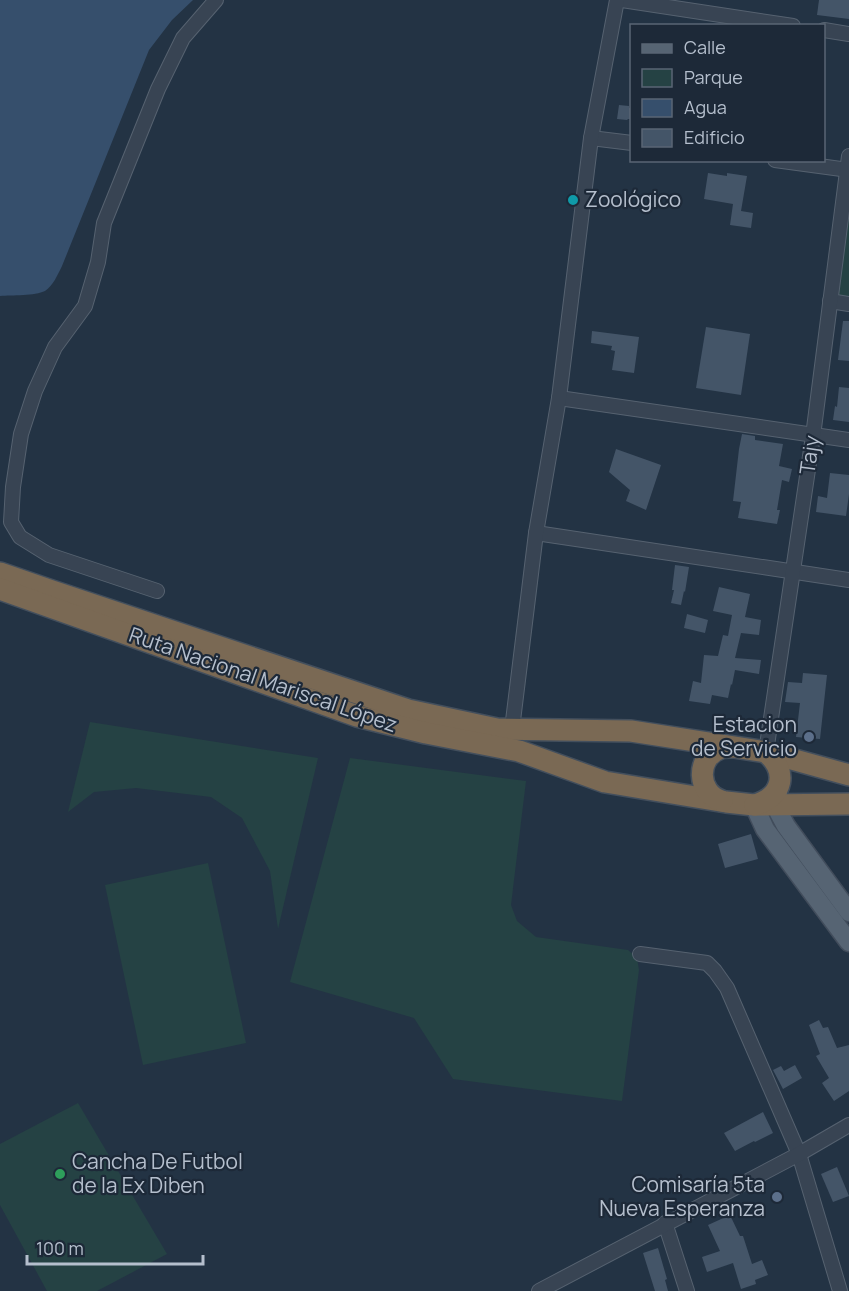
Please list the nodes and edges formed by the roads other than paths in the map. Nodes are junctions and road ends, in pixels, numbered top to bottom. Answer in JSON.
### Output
{"nodes":[{"id":1,"x":216,"y":0,"type":"edge"},
{"id":2,"x":617,"y":0,"type":"edge"},
{"id":3,"x":622,"y":0,"type":"edge"},
{"id":4,"x":781,"y":24,"type":"edge"},
{"id":5,"x":825,"y":30,"type":"edge"},
{"id":6,"x":849,"y":34,"type":"edge"},
{"id":7,"x":591,"y":138,"type":"junction"},
{"id":8,"x":630,"y":143,"type":"edge"},
{"id":9,"x":804,"y":162,"type":"edge"},
{"id":10,"x":848,"y":165,"type":"edge"},
{"id":11,"x":830,"y":301,"type":"junction"},
{"id":12,"x":849,"y":304,"type":"edge"},
{"id":13,"x":559,"y":398,"type":"junction"},
{"id":14,"x":813,"y":436,"type":"junction"},
{"id":15,"x":849,"y":440,"type":"edge"},
{"id":16,"x":536,"y":533,"type":"junction"},
{"id":17,"x":792,"y":572,"type":"junction"},
{"id":18,"x":0,"y":573,"type":"edge"},
{"id":19,"x":849,"y":580,"type":"edge"},
{"id":20,"x":0,"y":589,"type":"edge"},
{"id":21,"x":157,"y":591,"type":"dead end"},
{"id":22,"x":512,"y":729,"type":"junction"},
{"id":23,"x":730,"y":747,"type":"junction"},
{"id":24,"x":766,"y":752,"type":"junction"},
{"id":25,"x":792,"y":759,"type":"junction"},
{"id":26,"x":849,"y":764,"type":"edge"},
{"id":27,"x":849,"y":775,"type":"edge"},
{"id":28,"x":778,"y":796,"type":"junction"},
{"id":29,"x":726,"y":802,"type":"junction"},
{"id":30,"x":849,"y":804,"type":"edge"},
{"id":31,"x":754,"y":805,"type":"junction"},
{"id":32,"x":849,"y":912,"type":"edge"},
{"id":33,"x":849,"y":942,"type":"edge"},
{"id":34,"x":640,"y":954,"type":"dead end"},
{"id":35,"x":849,"y":1125,"type":"edge"},
{"id":36,"x":799,"y":1154,"type":"junction"},
{"id":37,"x":665,"y":1223,"type":"junction"},
{"id":38,"x":539,"y":1291,"type":"edge"},
{"id":39,"x":687,"y":1291,"type":"edge"},
{"id":40,"x":840,"y":1291,"type":"edge"}],
"edges":[{"from":1,"to":21,"type":"street"},
{"from":2,"to":7,"type":"street"},
{"from":3,"to":4,"type":"street"},
{"from":5,"to":6,"type":"street"},
{"from":7,"to":8,"type":"street"},
{"from":7,"to":13,"type":"street"},
{"from":9,"to":10,"type":"street"},
{"from":10,"to":11,"type":"street","name":"Tajy"},
{"from":11,"to":12,"type":"street"},
{"from":11,"to":14,"type":"street","name":"Tajy"},
{"from":13,"to":14,"type":"street"},
{"from":13,"to":16,"type":"street"},
{"from":14,"to":15,"type":"street"},
{"from":14,"to":17,"type":"street","name":"Tajy"},
{"from":16,"to":17,"type":"street"},
{"from":16,"to":22,"type":"street"},
{"from":17,"to":19,"type":"street"},
{"from":17,"to":24,"type":"street","name":"Tajy"},
{"from":18,"to":22,"type":"highway","name":"Ruta Nacional Mariscal López"},
{"from":20,"to":29,"type":"highway","name":"Ruta Nacional Mariscal López"},
{"from":22,"to":23,"type":"highway","name":"Ruta Nacional Mariscal López"},
{"from":23,"to":24,"type":"highway","name":"Ruta Nacional Mariscal López"},
{"from":23,"to":29,"type":"highway"},
{"from":24,"to":25,"type":"highway","name":"Ruta Nacional Mariscal López"},
{"from":24,"to":28,"type":"highway"},
{"from":25,"to":26,"type":"street"},
{"from":25,"to":27,"type":"highway","name":"Ruta Nacional Mariscal López"},
{"from":28,"to":30,"type":"highway"},
{"from":28,"to":31,"type":"highway"},
{"from":28,"to":32,"type":"main road"},
{"from":29,"to":31,"type":"highway","name":"Ruta Nacional Mariscal López"},
{"from":31,"to":33,"type":"main road"},
{"from":34,"to":36,"type":"street"},
{"from":35,"to":36,"type":"street"},
{"from":36,"to":37,"type":"street"},
{"from":36,"to":40,"type":"street"},
{"from":37,"to":38,"type":"street"},
{"from":37,"to":39,"type":"street"}]}
